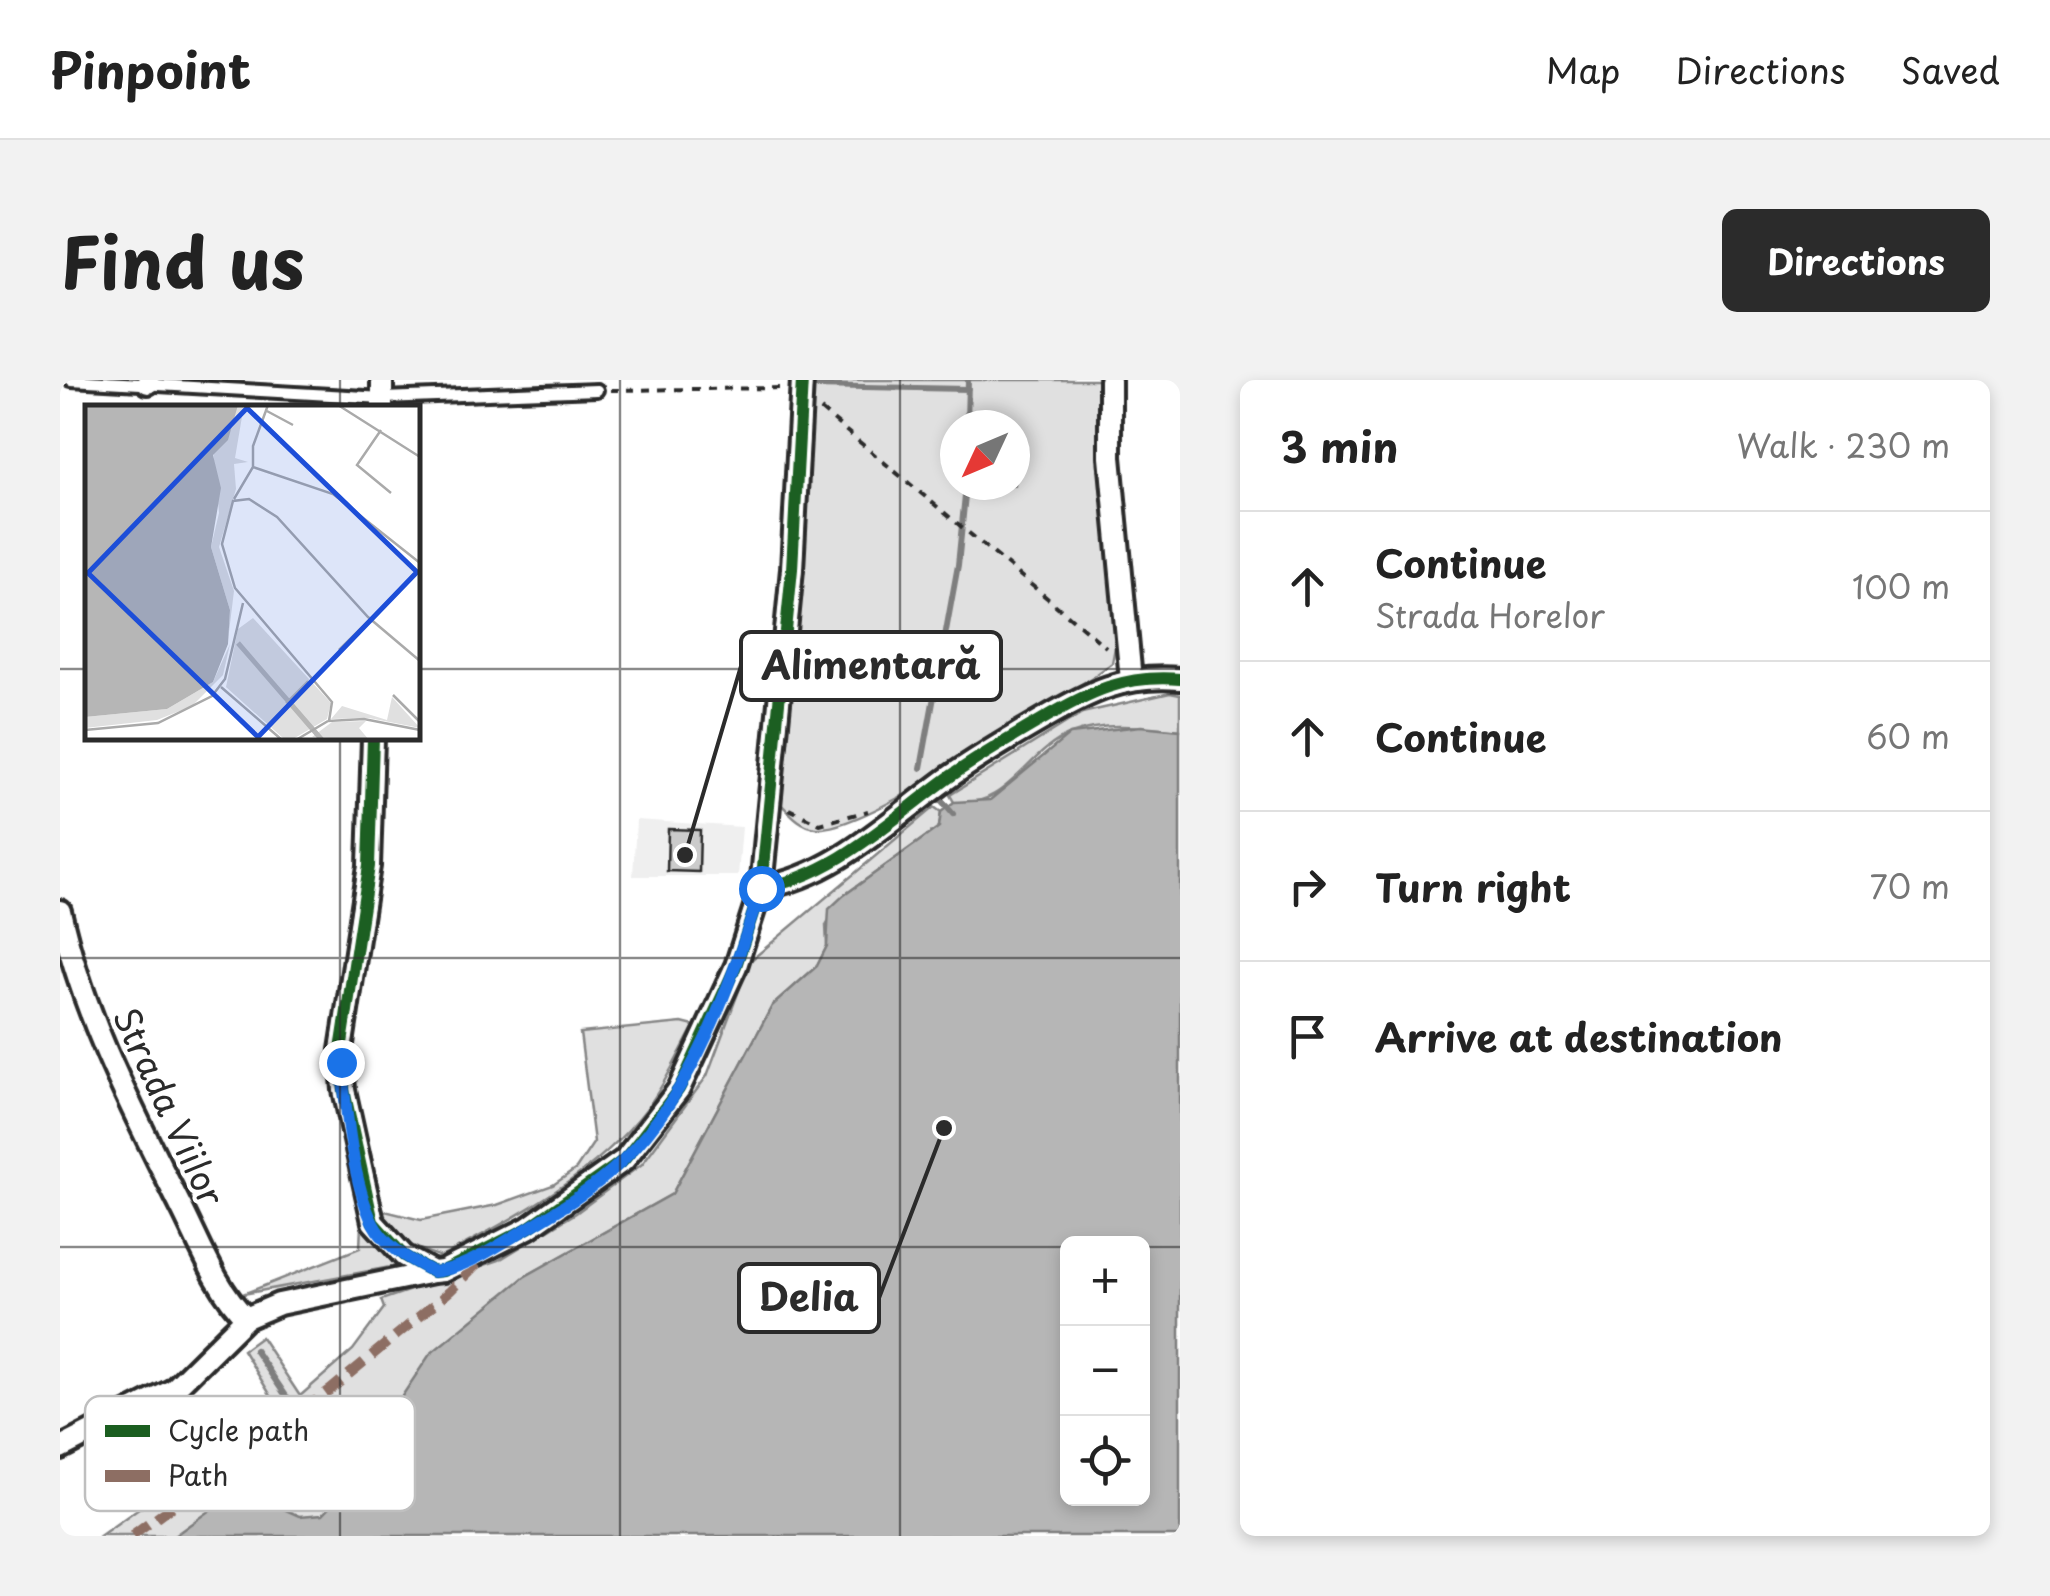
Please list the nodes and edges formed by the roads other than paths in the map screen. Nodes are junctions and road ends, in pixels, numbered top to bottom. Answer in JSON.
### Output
{"nodes":[{"id":1,"x":71,"y":380,"type":"edge"},
{"id":2,"x":1110,"y":380,"type":"edge"},
{"id":3,"x":148,"y":382,"type":"edge"},
{"id":4,"x":801,"y":389,"type":"edge"},
{"id":5,"x":597,"y":390,"type":"road end"},
{"id":6,"x":382,"y":395,"type":"edge"},
{"id":7,"x":1131,"y":672,"type":"junction"},
{"id":8,"x":1180,"y":679,"type":"edge"},
{"id":9,"x":373,"y":740,"type":"edge"},
{"id":10,"x":761,"y":888,"type":"junction"},
{"id":11,"x":60,"y":911,"type":"edge"},
{"id":12,"x":433,"y":1272,"type":"junction"},
{"id":13,"x":246,"y":1318,"type":"junction"},
{"id":14,"x":160,"y":1396,"type":"edge"},
{"id":15,"x":85,"y":1435,"type":"edge"},
{"id":16,"x":60,"y":1448,"type":"edge"}],
"edges":[{"from":1,"to":3,"type":"lane"},
{"from":2,"to":7,"type":"street"},
{"from":3,"to":6,"type":"lane"},
{"from":4,"to":10,"type":"street"},
{"from":5,"to":6,"type":"lane"},
{"from":7,"to":8,"type":"street"},
{"from":7,"to":10,"type":"street"},
{"from":9,"to":12,"type":"street"},
{"from":10,"to":12,"type":"street"},
{"from":11,"to":13,"type":"street","name":"Strada Viilor"},
{"from":12,"to":13,"type":"street"},
{"from":13,"to":14,"type":"street"},
{"from":15,"to":16,"type":"street"}]}
